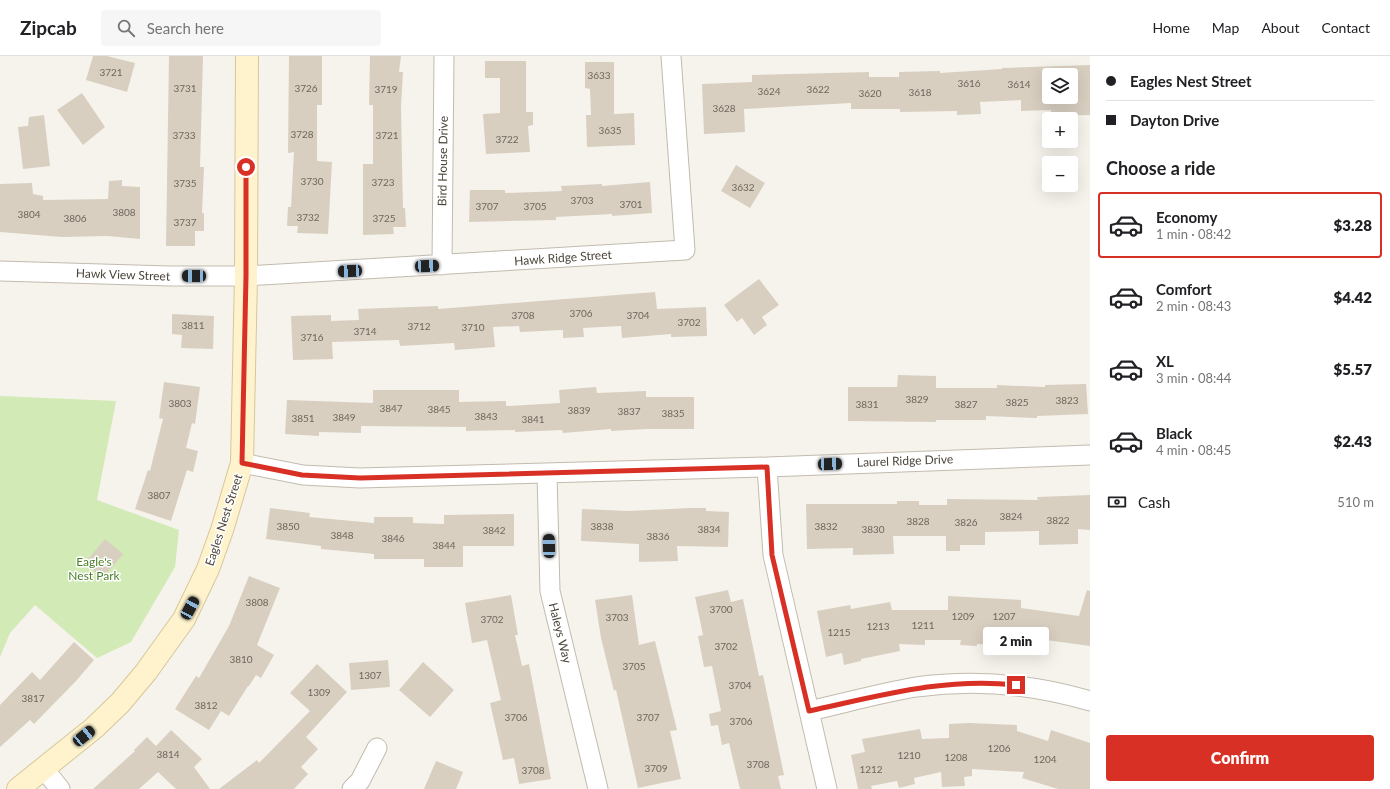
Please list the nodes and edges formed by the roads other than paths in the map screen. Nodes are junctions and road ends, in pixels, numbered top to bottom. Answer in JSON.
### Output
{"nodes":[{"id":1,"x":246,"y":56,"type":"edge"},
{"id":2,"x":444,"y":56,"type":"edge"},
{"id":3,"x":671,"y":56,"type":"edge"},
{"id":4,"x":442,"y":266,"type":"junction"},
{"id":5,"x":0,"y":270,"type":"edge"},
{"id":6,"x":246,"y":276,"type":"junction"},
{"id":7,"x":1090,"y":455,"type":"edge"},
{"id":8,"x":242,"y":463,"type":"junction"},
{"id":9,"x":767,"y":467,"type":"junction"},
{"id":10,"x":547,"y":474,"type":"junction"},
{"id":11,"x":1090,"y":701,"type":"edge"},
{"id":12,"x":809,"y":711,"type":"junction"},
{"id":13,"x":377,"y":748,"type":"dead end"},
{"id":14,"x":44,"y":769,"type":"junction"},
{"id":15,"x":18,"y":789,"type":"edge"},
{"id":16,"x":60,"y":789,"type":"edge"},
{"id":17,"x":352,"y":789,"type":"edge"},
{"id":18,"x":598,"y":789,"type":"edge"},
{"id":19,"x":827,"y":789,"type":"edge"}],
"edges":[{"from":1,"to":6,"type":"street","name":"Eagles Nest Street"},
{"from":2,"to":4,"type":"street","name":"Bird House Drive"},
{"from":3,"to":4,"type":"street","name":"Hawk Ridge Street"},
{"from":4,"to":6,"type":"street","name":"Hawk Ridge Street"},
{"from":5,"to":6,"type":"street","name":"Hawk View Street"},
{"from":6,"to":8,"type":"street","name":"Eagles Nest Street"},
{"from":7,"to":9,"type":"street","name":"Laurel Ridge Drive"},
{"from":8,"to":10,"type":"street","name":"Laurel Ridge Drive"},
{"from":8,"to":14,"type":"street","name":"Eagles Nest Street"},
{"from":9,"to":10,"type":"street","name":"Laurel Ridge Drive"},
{"from":9,"to":12,"type":"street"},
{"from":10,"to":18,"type":"street","name":"Haleys Way"},
{"from":11,"to":12,"type":"street"},
{"from":12,"to":19,"type":"street"},
{"from":13,"to":17,"type":"street"},
{"from":14,"to":15,"type":"street","name":"Eagles Nest Street"},
{"from":14,"to":16,"type":"street"}]}
